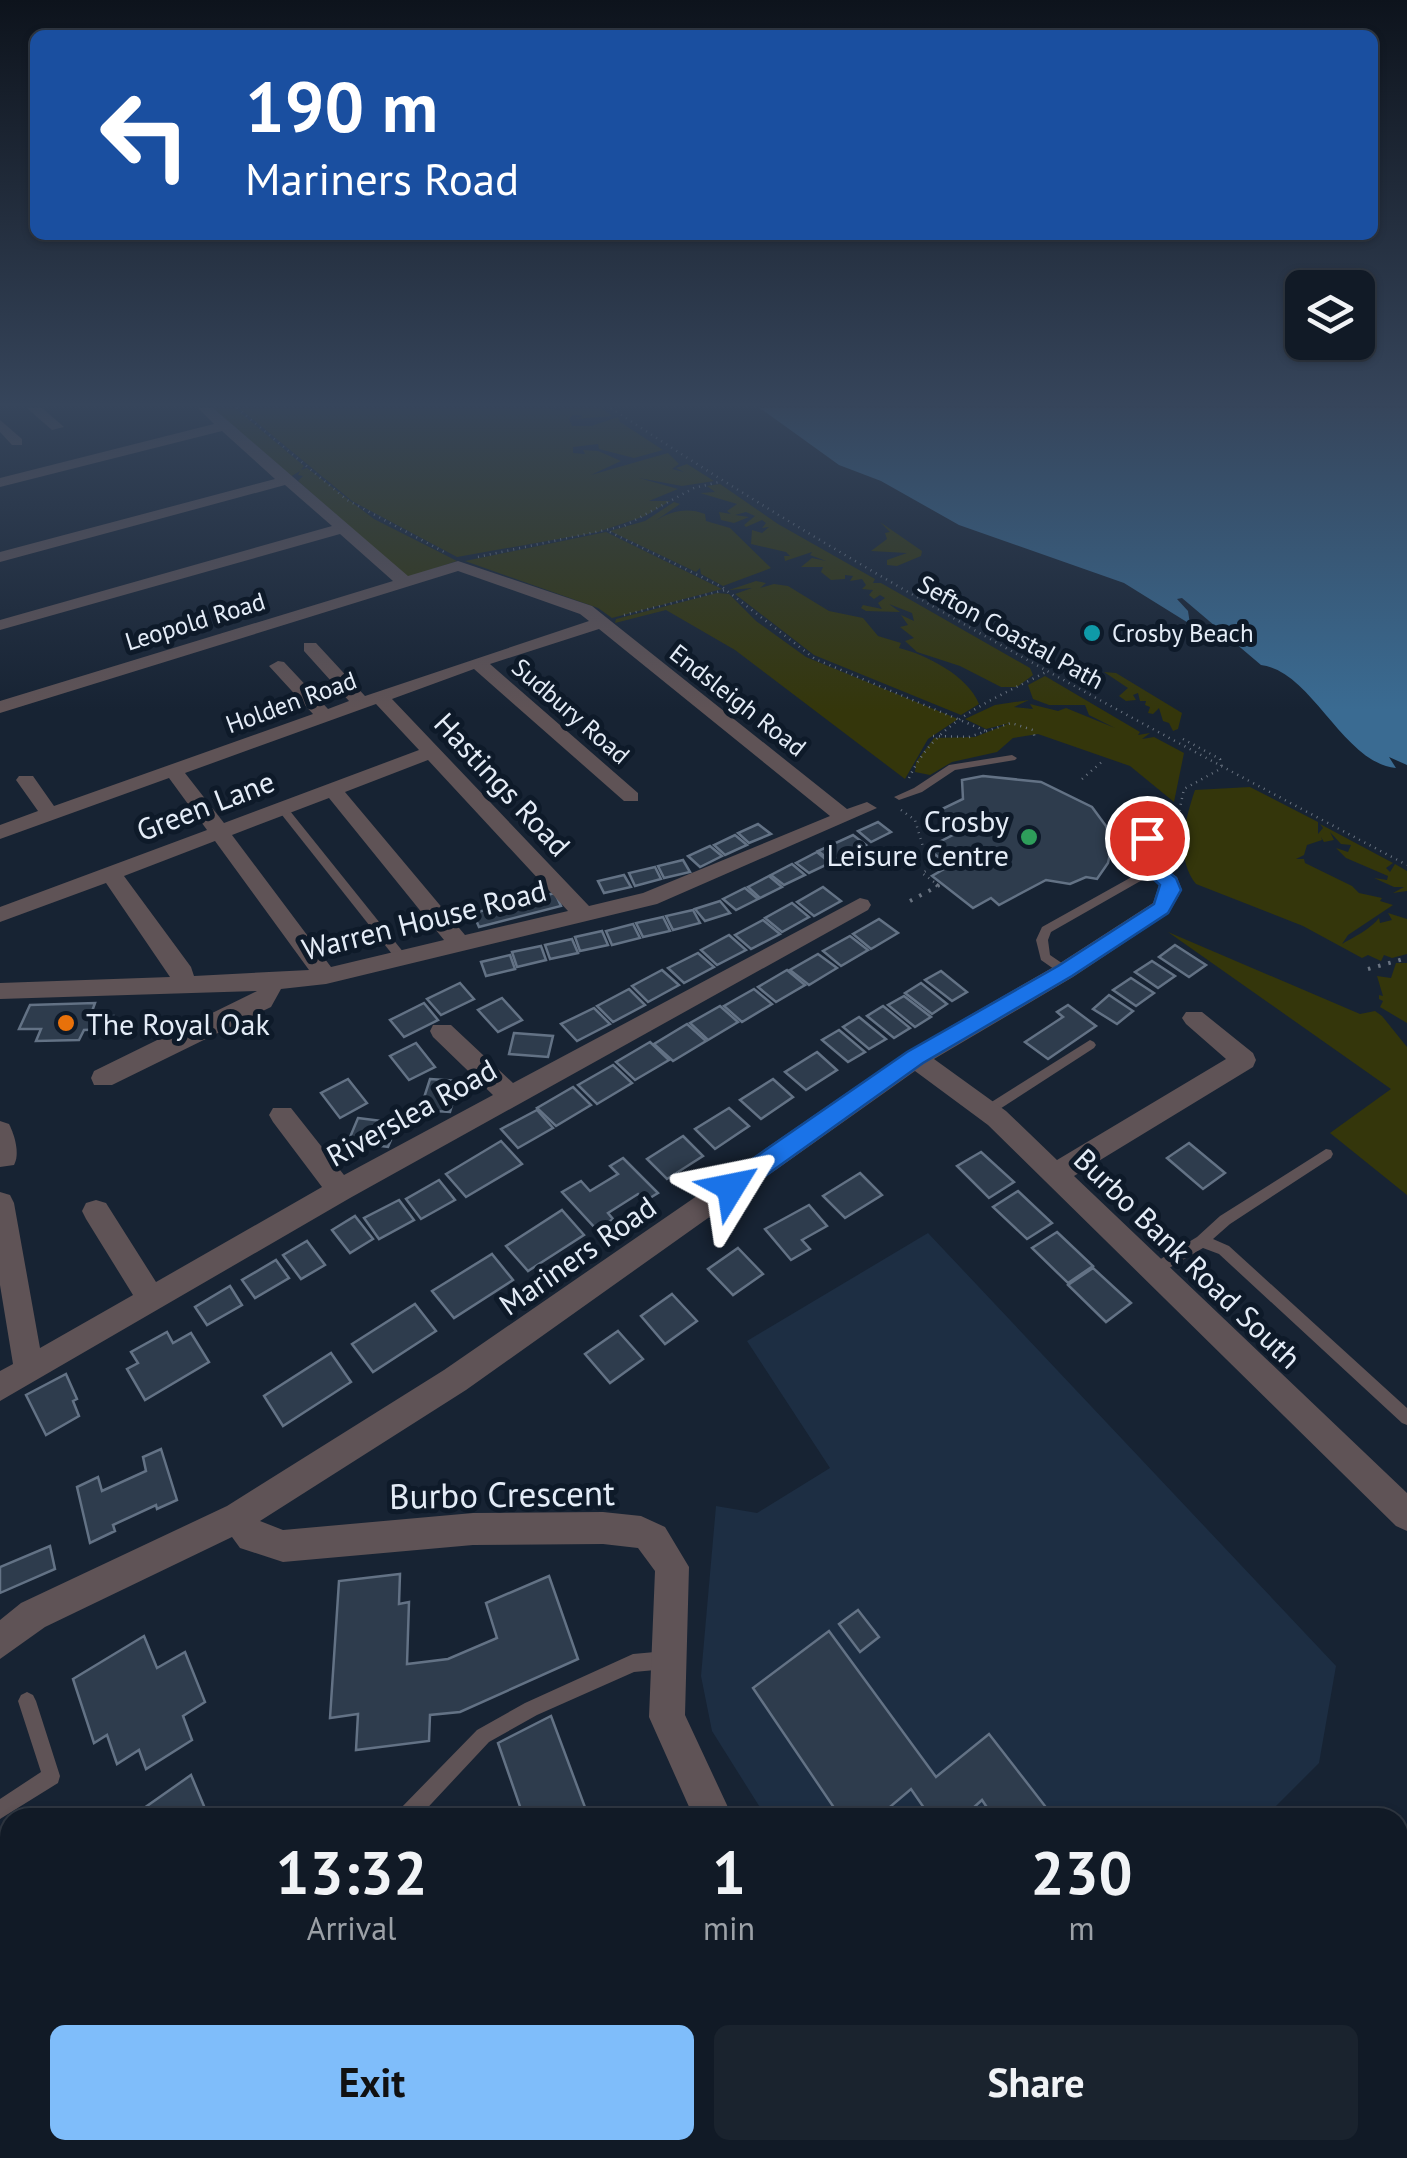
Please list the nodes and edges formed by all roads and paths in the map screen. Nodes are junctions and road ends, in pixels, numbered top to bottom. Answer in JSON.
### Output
{"nodes":[{"id":1,"x":174,"y":509,"type":"edge"},
{"id":2,"x":321,"y":509,"type":"edge"},
{"id":3,"x":362,"y":509,"type":"edge"},
{"id":4,"x":660,"y":509,"type":"edge"},
{"id":5,"x":763,"y":509,"type":"edge"},
{"id":6,"x":344,"y":528,"type":"junction"},
{"id":7,"x":606,"y":531,"type":"junction"},
{"id":8,"x":0,"y":556,"type":"edge"},
{"id":9,"x":478,"y":557,"type":"dead end"},
{"id":10,"x":453,"y":560,"type":"junction"},
{"id":11,"x":405,"y":582,"type":"junction"},
{"id":12,"x":725,"y":590,"type":"junction"},
{"id":13,"x":600,"y":623,"type":"junction"},
{"id":14,"x":0,"y":626,"type":"edge"},
{"id":15,"x":310,"y":646,"type":"dead end"},
{"id":16,"x":477,"y":662,"type":"junction"},
{"id":17,"x":278,"y":666,"type":"dead end"},
{"id":18,"x":1046,"y":672,"type":"junction"},
{"id":19,"x":371,"y":700,"type":"junction"},
{"id":20,"x":0,"y":708,"type":"edge"},
{"id":21,"x":326,"y":716,"type":"junction"},
{"id":22,"x":961,"y":718,"type":"junction"},
{"id":23,"x":986,"y":731,"type":"junction"},
{"id":24,"x":933,"y":736,"type":"junction"},
{"id":25,"x":1035,"y":739,"type":"dead end"},
{"id":26,"x":1183,"y":739,"type":"dead end"},
{"id":27,"x":432,"y":752,"type":"junction"},
{"id":28,"x":1012,"y":758,"type":"dead end"},
{"id":29,"x":1104,"y":760,"type":"dead end"},
{"id":30,"x":1222,"y":768,"type":"junction"},
{"id":31,"x":174,"y":771,"type":"junction"},
{"id":32,"x":1082,"y":779,"type":"dead end"},
{"id":33,"x":26,"y":780,"type":"dead end"},
{"id":34,"x":908,"y":781,"type":"dead end"},
{"id":35,"x":332,"y":789,"type":"junction"},
{"id":36,"x":631,"y":798,"type":"dead end"},
{"id":37,"x":894,"y":799,"type":"joint"},
{"id":38,"x":1157,"y":804,"type":"dead end"},
{"id":39,"x":282,"y":808,"type":"junction"},
{"id":40,"x":856,"y":812,"type":"joint"},
{"id":41,"x":51,"y":816,"type":"junction"},
{"id":42,"x":220,"y":831,"type":"junction"},
{"id":43,"x":0,"y":832,"type":"edge"},
{"id":44,"x":1147,"y":838,"type":"junction"},
{"id":45,"x":1407,"y":866,"type":"edge"},
{"id":46,"x":110,"y":873,"type":"junction"},
{"id":47,"x":1157,"y":873,"type":"junction"},
{"id":48,"x":910,"y":901,"type":"dead end"},
{"id":49,"x":860,"y":905,"type":"dead end"},
{"id":50,"x":582,"y":912,"type":"junction"},
{"id":51,"x":0,"y":915,"type":"edge"},
{"id":52,"x":458,"y":942,"type":"junction"},
{"id":53,"x":400,"y":956,"type":"junction"},
{"id":54,"x":1407,"y":958,"type":"edge"},
{"id":55,"x":1368,"y":969,"type":"dead end"},
{"id":56,"x":1065,"y":971,"type":"junction"},
{"id":57,"x":326,"y":976,"type":"junction"},
{"id":58,"x":274,"y":982,"type":"junction"},
{"id":59,"x":180,"y":986,"type":"junction"},
{"id":60,"x":0,"y":992,"type":"edge"},
{"id":61,"x":1194,"y":1018,"type":"dead end"},
{"id":62,"x":442,"y":1030,"type":"dead end"},
{"id":63,"x":1090,"y":1045,"type":"dead end"},
{"id":64,"x":915,"y":1058,"type":"junction"},
{"id":65,"x":103,"y":1078,"type":"dead end"},
{"id":66,"x":508,"y":1095,"type":"junction"},
{"id":67,"x":987,"y":1110,"type":"junction"},
{"id":68,"x":282,"y":1115,"type":"dead end"},
{"id":69,"x":0,"y":1131,"type":"edge"},
{"id":70,"x":1326,"y":1154,"type":"dead end"},
{"id":71,"x":5,"y":1158,"type":"dead end"},
{"id":72,"x":1055,"y":1174,"type":"junction"},
{"id":73,"x":340,"y":1190,"type":"junction"},
{"id":74,"x":0,"y":1202,"type":"edge"},
{"id":75,"x":96,"y":1211,"type":"dead end"},
{"id":76,"x":1202,"y":1241,"type":"junction"},
{"id":77,"x":1154,"y":1270,"type":"junction"},
{"id":78,"x":150,"y":1297,"type":"junction"},
{"id":79,"x":30,"y":1370,"type":"junction"},
{"id":80,"x":0,"y":1387,"type":"edge"},
{"id":81,"x":1407,"y":1418,"type":"edge"},
{"id":82,"x":1400,"y":1498,"type":"edge"},
{"id":83,"x":238,"y":1516,"type":"junction"},
{"id":84,"x":0,"y":1642,"type":"edge"},
{"id":85,"x":666,"y":1660,"type":"junction"},
{"id":86,"x":27,"y":1701,"type":"dead end"},
{"id":87,"x":3,"y":1808,"type":"edge"},
{"id":88,"x":414,"y":1808,"type":"edge"},
{"id":89,"x":709,"y":1808,"type":"edge"}],
"edges":[{"from":1,"to":8,"type":"street"},
{"from":2,"to":6,"type":"street"},
{"from":3,"to":10,"type":"path"},
{"from":4,"to":7,"type":"path"},
{"from":5,"to":18,"type":"path","name":"Sefton Coastal Path"},
{"from":6,"to":11,"type":"street"},
{"from":6,"to":14,"type":"street"},
{"from":7,"to":9,"type":"path"},
{"from":7,"to":12,"type":"path"},
{"from":10,"to":11,"type":"street","name":"Leopold Road"},
{"from":10,"to":13,"type":"street","name":"Endsleigh Road"},
{"from":11,"to":20,"type":"street","name":"Leopold Road"},
{"from":12,"to":13,"type":"path"},
{"from":12,"to":22,"type":"path"},
{"from":13,"to":16,"type":"street","name":"Holden Road"},
{"from":13,"to":40,"type":"street","name":"Endsleigh Road"},
{"from":15,"to":19,"type":"street","name":"Hastings Road"},
{"from":16,"to":19,"type":"street","name":"Holden Road"},
{"from":16,"to":36,"type":"street","name":"Sudbury Road"},
{"from":17,"to":21,"type":"street"},
{"from":18,"to":22,"type":"path"},
{"from":18,"to":30,"type":"path","name":"Sefton Coastal Path"},
{"from":19,"to":21,"type":"street","name":"Holden Road"},
{"from":19,"to":27,"type":"street","name":"Hastings Road"},
{"from":21,"to":31,"type":"street","name":"Holden Road"},
{"from":22,"to":23,"type":"path"},
{"from":22,"to":24,"type":"path"},
{"from":23,"to":24,"type":"path"},
{"from":23,"to":25,"type":"path"},
{"from":24,"to":34,"type":"path"},
{"from":26,"to":30,"type":"path"},
{"from":27,"to":35,"type":"street","name":"Green Lane"},
{"from":27,"to":50,"type":"street","name":"Hastings Road"},
{"from":28,"to":37,"type":"lane"},
{"from":29,"to":32,"type":"path"},
{"from":30,"to":44,"type":"path"},
{"from":30,"to":45,"type":"path","name":"Sefton Coastal Path"},
{"from":31,"to":41,"type":"street","name":"Holden Road"},
{"from":31,"to":42,"type":"street"},
{"from":33,"to":41,"type":"street"},
{"from":35,"to":39,"type":"street","name":"Green Lane"},
{"from":35,"to":52,"type":"street"},
{"from":37,"to":48,"type":"path"},
{"from":38,"to":44,"type":"lane"},
{"from":39,"to":42,"type":"street","name":"Green Lane"},
{"from":39,"to":53,"type":"lane"},
{"from":40,"to":50,"type":"street","name":"Warren House Road"},
{"from":41,"to":43,"type":"street","name":"Holden Road"},
{"from":42,"to":46,"type":"street","name":"Green Lane"},
{"from":42,"to":57,"type":"street"},
{"from":44,"to":47,"type":"street","name":"Mariners Road"},
{"from":46,"to":51,"type":"street","name":"Green Lane"},
{"from":46,"to":59,"type":"street"},
{"from":47,"to":56,"type":"street","name":"Mariners Road"},
{"from":47,"to":56,"type":"lane"},
{"from":49,"to":66,"type":"street","name":"Riverslea Road"},
{"from":50,"to":52,"type":"street","name":"Warren House Road"},
{"from":52,"to":53,"type":"street","name":"Warren House Road"},
{"from":53,"to":57,"type":"street","name":"Warren House Road"},
{"from":54,"to":55,"type":"path"},
{"from":56,"to":64,"type":"street","name":"Mariners Road"},
{"from":57,"to":58,"type":"street","name":"Warren House Road"},
{"from":58,"to":59,"type":"street","name":"Warren House Road"},
{"from":58,"to":65,"type":"street"},
{"from":59,"to":60,"type":"street","name":"Warren House Road"},
{"from":61,"to":72,"type":"street"},
{"from":62,"to":66,"type":"street"},
{"from":63,"to":67,"type":"lane"},
{"from":64,"to":67,"type":"street","name":"Burbo Bank Road South"},
{"from":64,"to":83,"type":"street","name":"Mariners Road"},
{"from":66,"to":73,"type":"street","name":"Riverslea Road"},
{"from":67,"to":72,"type":"street","name":"Burbo Bank Road South"},
{"from":68,"to":73,"type":"street"},
{"from":69,"to":71,"type":"street"},
{"from":70,"to":76,"type":"lane"},
{"from":72,"to":77,"type":"street","name":"Burbo Bank Road South"},
{"from":73,"to":78,"type":"street","name":"Riverslea Road"},
{"from":74,"to":79,"type":"street"},
{"from":75,"to":78,"type":"street"},
{"from":76,"to":77,"type":"lane"},
{"from":76,"to":81,"type":"lane"},
{"from":77,"to":82,"type":"street","name":"Burbo Bank Road South"},
{"from":78,"to":79,"type":"street","name":"Riverslea Road"},
{"from":79,"to":80,"type":"street","name":"Riverslea Road"},
{"from":83,"to":84,"type":"street","name":"Mariners Road"},
{"from":83,"to":85,"type":"street","name":"Burbo Crescent"},
{"from":85,"to":88,"type":"lane"},
{"from":85,"to":89,"type":"street","name":"Burbo Crescent"},
{"from":86,"to":87,"type":"lane"}]}
